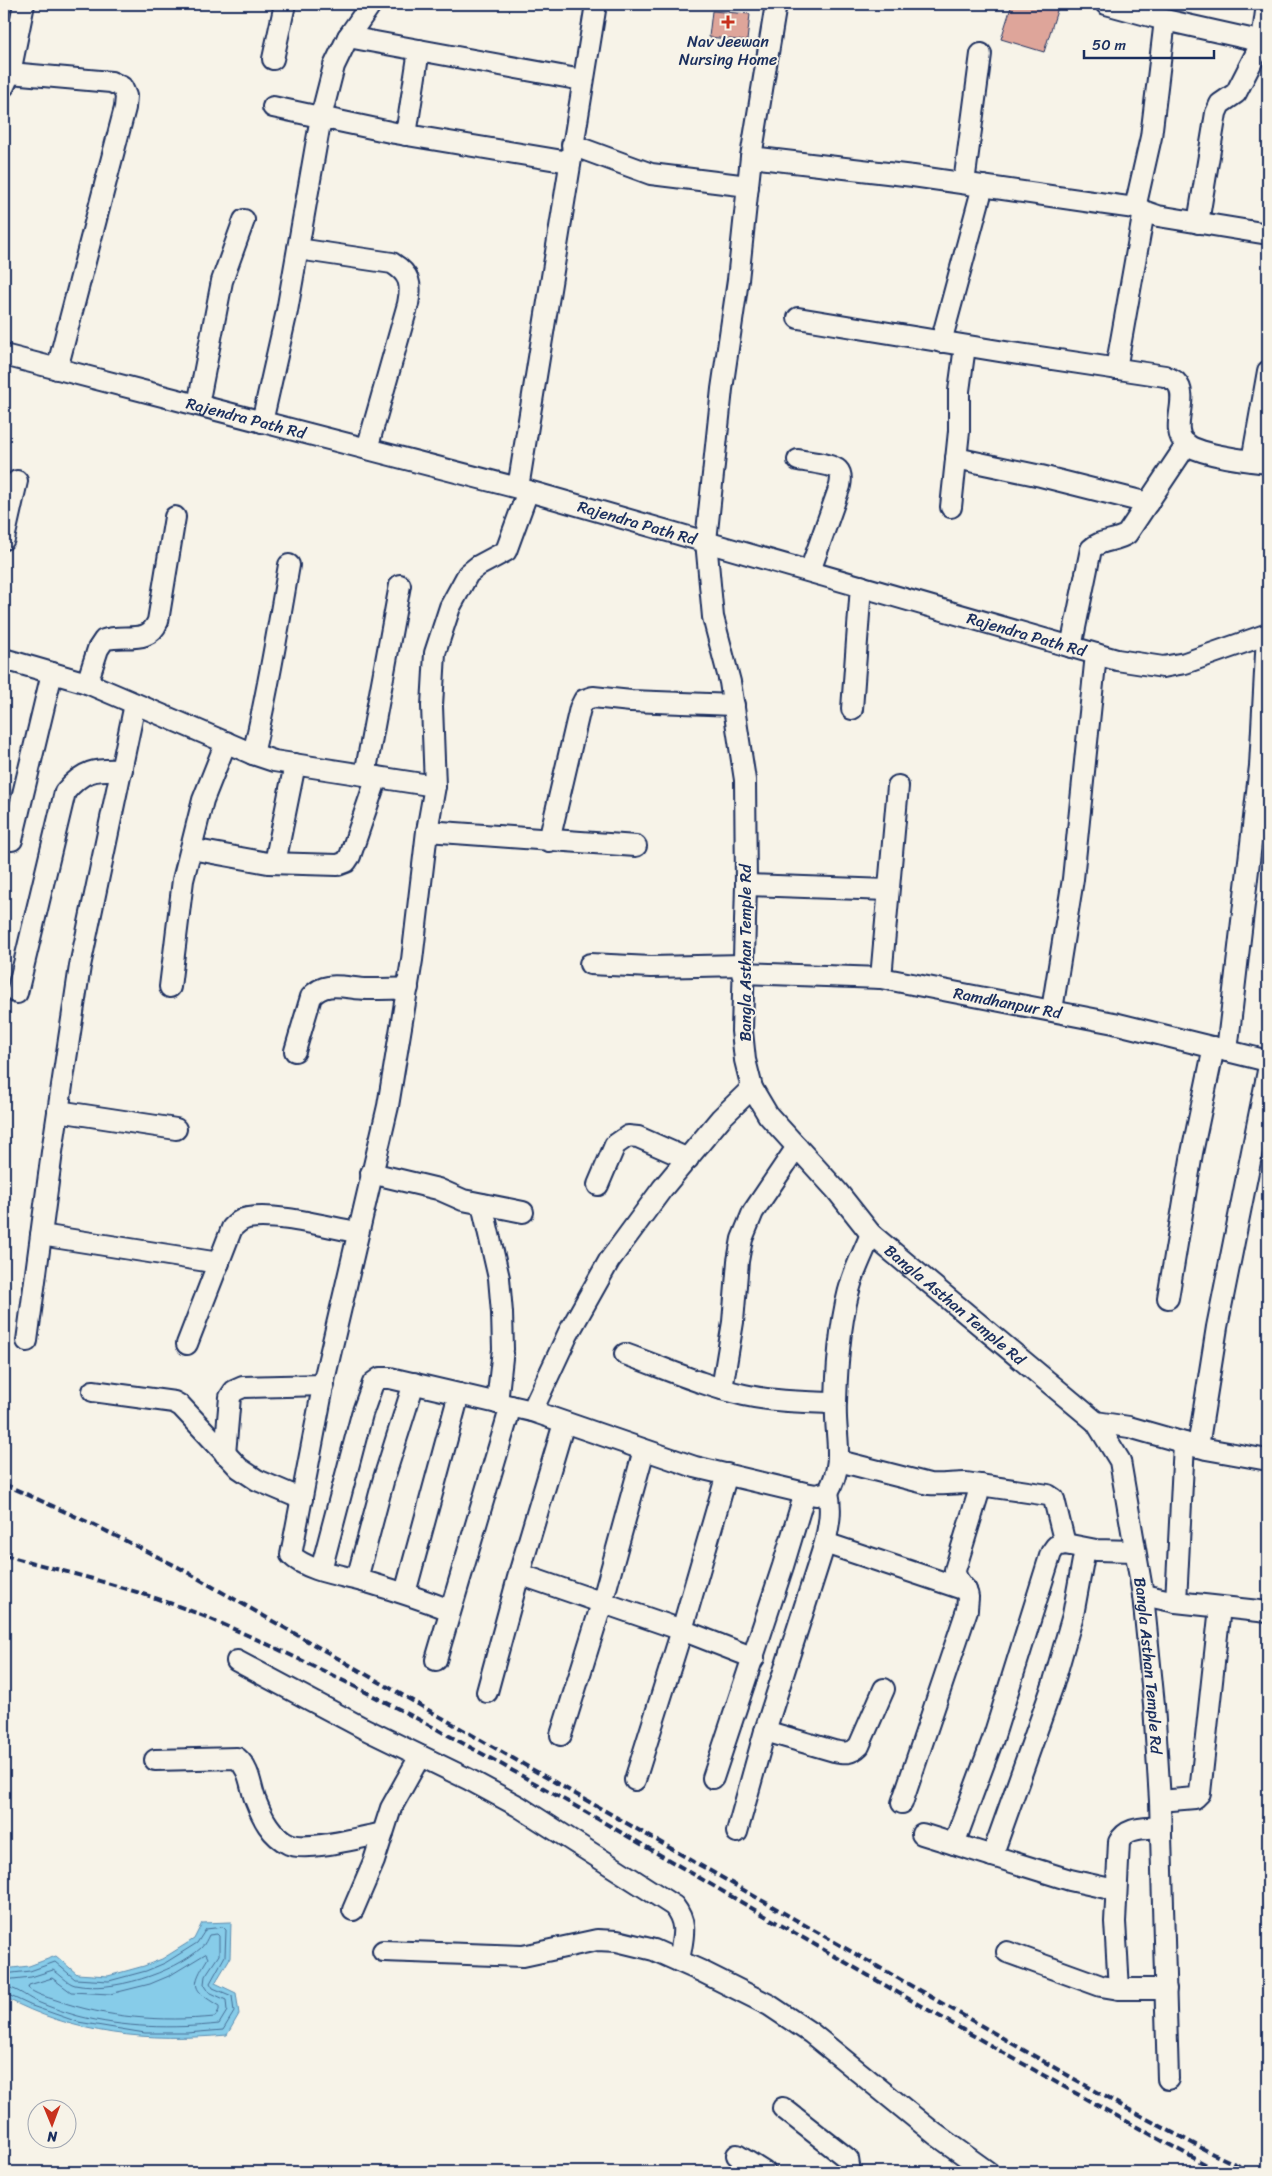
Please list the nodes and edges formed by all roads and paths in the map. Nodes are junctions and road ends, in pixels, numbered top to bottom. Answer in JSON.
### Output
{"nodes":[{"id":1,"x":24,"y":4,"type":"edge"},
{"id":2,"x":285,"y":4,"type":"edge"},
{"id":3,"x":372,"y":4,"type":"edge"},
{"id":4,"x":596,"y":4,"type":"edge"},
{"id":5,"x":776,"y":4,"type":"edge"},
{"id":6,"x":1106,"y":4,"type":"edge"},
{"id":7,"x":1268,"y":4,"type":"edge"},
{"id":8,"x":1165,"y":20,"type":"junction"},
{"id":9,"x":348,"y":37,"type":"junction"},
{"id":10,"x":1265,"y":42,"type":"edge"},
{"id":11,"x":419,"y":50,"type":"junction"},
{"id":12,"x":981,"y":54,"type":"dead end"},
{"id":13,"x":274,"y":59,"type":"dead end"},
{"id":14,"x":7,"y":79,"type":"edge"},
{"id":15,"x":582,"y":80,"type":"junction"},
{"id":16,"x":273,"y":107,"type":"dead end"},
{"id":17,"x":321,"y":117,"type":"junction"},
{"id":18,"x":406,"y":135,"type":"junction"},
{"id":19,"x":570,"y":154,"type":"junction"},
{"id":20,"x":751,"y":157,"type":"junction"},
{"id":21,"x":973,"y":184,"type":"junction"},
{"id":22,"x":748,"y":186,"type":"junction"},
{"id":23,"x":1140,"y":210,"type":"junction"},
{"id":24,"x":244,"y":220,"type":"dead end"},
{"id":25,"x":1198,"y":223,"type":"junction"},
{"id":26,"x":1268,"y":234,"type":"edge"},
{"id":27,"x":298,"y":249,"type":"junction"},
{"id":28,"x":798,"y":318,"type":"dead end"},
{"id":29,"x":941,"y":342,"type":"junction"},
{"id":30,"x":965,"y":346,"type":"junction"},
{"id":31,"x":4,"y":355,"type":"edge"},
{"id":32,"x":57,"y":368,"type":"junction"},
{"id":33,"x":1116,"y":369,"type":"junction"},
{"id":34,"x":1268,"y":371,"type":"edge"},
{"id":35,"x":198,"y":405,"type":"junction"},
{"id":36,"x":262,"y":422,"type":"junction"},
{"id":37,"x":1187,"y":444,"type":"junction"},
{"id":38,"x":367,"y":449,"type":"junction"},
{"id":39,"x":956,"y":458,"type":"junction"},
{"id":40,"x":798,"y":460,"type":"dead end"},
{"id":41,"x":1260,"y":462,"type":"edge"},
{"id":42,"x":17,"y":481,"type":"dead end"},
{"id":43,"x":523,"y":490,"type":"junction"},
{"id":44,"x":1148,"y":503,"type":"junction"},
{"id":45,"x":951,"y":507,"type":"dead end"},
{"id":46,"x":175,"y":517,"type":"dead end"},
{"id":47,"x":4,"y":539,"type":"edge"},
{"id":48,"x":706,"y":541,"type":"junction"},
{"id":49,"x":289,"y":565,"type":"dead end"},
{"id":50,"x":810,"y":571,"type":"junction"},
{"id":51,"x":400,"y":585,"type":"dead end"},
{"id":52,"x":861,"y":586,"type":"junction"},
{"id":53,"x":1268,"y":634,"type":"edge"},
{"id":54,"x":1072,"y":647,"type":"junction"},
{"id":55,"x":1096,"y":654,"type":"junction"},
{"id":56,"x":4,"y":659,"type":"edge"},
{"id":57,"x":52,"y":672,"type":"junction"},
{"id":58,"x":88,"y":683,"type":"junction"},
{"id":59,"x":135,"y":704,"type":"junction"},
{"id":60,"x":734,"y":705,"type":"junction"},
{"id":61,"x":852,"y":709,"type":"dead end"},
{"id":62,"x":226,"y":742,"type":"junction"},
{"id":63,"x":254,"y":754,"type":"junction"},
{"id":64,"x":295,"y":764,"type":"junction"},
{"id":65,"x":122,"y":770,"type":"junction"},
{"id":66,"x":371,"y":776,"type":"junction"},
{"id":67,"x":435,"y":786,"type":"junction"},
{"id":68,"x":898,"y":786,"type":"dead end"},
{"id":69,"x":1262,"y":812,"type":"edge"},
{"id":70,"x":427,"y":832,"type":"junction"},
{"id":71,"x":12,"y":840,"type":"dead end"},
{"id":72,"x":549,"y":841,"type":"junction"},
{"id":73,"x":636,"y":846,"type":"dead end"},
{"id":74,"x":191,"y":849,"type":"junction"},
{"id":75,"x":1259,"y":857,"type":"edge"},
{"id":76,"x":275,"y":863,"type":"junction"},
{"id":77,"x":746,"y":885,"type":"junction"},
{"id":78,"x":888,"y":890,"type":"junction"},
{"id":79,"x":590,"y":964,"type":"dead end"},
{"id":80,"x":743,"y":969,"type":"junction"},
{"id":81,"x":881,"y":978,"type":"junction"},
{"id":82,"x":170,"y":987,"type":"dead end"},
{"id":83,"x":408,"y":988,"type":"junction"},
{"id":84,"x":16,"y":993,"type":"dead end"},
{"id":85,"x":1052,"y":1010,"type":"junction"},
{"id":86,"x":1220,"y":1049,"type":"junction"},
{"id":87,"x":295,"y":1052,"type":"dead end"},
{"id":88,"x":1268,"y":1061,"type":"edge"},
{"id":89,"x":1268,"y":1071,"type":"edge"},
{"id":90,"x":752,"y":1088,"type":"junction"},
{"id":91,"x":58,"y":1111,"type":"junction"},
{"id":92,"x":176,"y":1129,"type":"dead end"},
{"id":93,"x":797,"y":1146,"type":"junction"},
{"id":94,"x":688,"y":1158,"type":"junction"},
{"id":95,"x":371,"y":1173,"type":"junction"},
{"id":96,"x":598,"y":1185,"type":"dead end"},
{"id":97,"x":482,"y":1204,"type":"junction"},
{"id":98,"x":523,"y":1212,"type":"dead end"},
{"id":99,"x":357,"y":1232,"type":"junction"},
{"id":100,"x":871,"y":1234,"type":"junction"},
{"id":101,"x":41,"y":1235,"type":"junction"},
{"id":102,"x":219,"y":1263,"type":"junction"},
{"id":103,"x":1168,"y":1298,"type":"dead end"},
{"id":104,"x":27,"y":1341,"type":"dead end"},
{"id":105,"x":187,"y":1344,"type":"dead end"},
{"id":106,"x":625,"y":1354,"type":"dead end"},
{"id":107,"x":414,"y":1383,"type":"junction"},
{"id":108,"x":324,"y":1385,"type":"junction"},
{"id":109,"x":722,"y":1389,"type":"junction"},
{"id":110,"x":93,"y":1391,"type":"dead end"},
{"id":111,"x":459,"y":1394,"type":"junction"},
{"id":112,"x":835,"y":1403,"type":"junction"},
{"id":113,"x":504,"y":1404,"type":"junction"},
{"id":114,"x":532,"y":1411,"type":"junction"},
{"id":115,"x":1096,"y":1422,"type":"junction"},
{"id":116,"x":564,"y":1423,"type":"junction"},
{"id":117,"x":1191,"y":1445,"type":"junction"},
{"id":118,"x":644,"y":1450,"type":"junction"},
{"id":119,"x":225,"y":1454,"type":"junction"},
{"id":120,"x":1268,"y":1460,"type":"edge"},
{"id":121,"x":839,"y":1461,"type":"junction"},
{"id":122,"x":727,"y":1474,"type":"junction"},
{"id":123,"x":980,"y":1485,"type":"junction"},
{"id":124,"x":828,"y":1492,"type":"junction"},
{"id":125,"x":805,"y":1493,"type":"junction"},
{"id":126,"x":302,"y":1499,"type":"junction"},
{"id":127,"x":825,"y":1542,"type":"junction"},
{"id":128,"x":1065,"y":1544,"type":"junction"},
{"id":129,"x":1085,"y":1549,"type":"junction"},
{"id":130,"x":1135,"y":1551,"type":"junction"},
{"id":131,"x":321,"y":1570,"type":"junction"},
{"id":132,"x":519,"y":1574,"type":"junction"},
{"id":133,"x":357,"y":1579,"type":"junction"},
{"id":134,"x":966,"y":1590,"type":"junction"},
{"id":135,"x":405,"y":1593,"type":"junction"},
{"id":136,"x":1143,"y":1595,"type":"junction"},
{"id":137,"x":1176,"y":1602,"type":"junction"},
{"id":138,"x":602,"y":1603,"type":"junction"},
{"id":139,"x":1220,"y":1607,"type":"junction"},
{"id":140,"x":450,"y":1610,"type":"junction"},
{"id":141,"x":1268,"y":1612,"type":"edge"},
{"id":142,"x":682,"y":1630,"type":"junction"},
{"id":143,"x":754,"y":1658,"type":"junction"},
{"id":144,"x":436,"y":1660,"type":"dead end"},
{"id":145,"x":237,"y":1661,"type":"dead end"},
{"id":146,"x":884,"y":1689,"type":"dead end"},
{"id":147,"x":487,"y":1692,"type":"dead end"},
{"id":148,"x":765,"y":1731,"type":"junction"},
{"id":149,"x":561,"y":1735,"type":"dead end"},
{"id":150,"x":420,"y":1756,"type":"junction"},
{"id":151,"x":156,"y":1760,"type":"dead end"},
{"id":152,"x":713,"y":1778,"type":"dead end"},
{"id":153,"x":635,"y":1780,"type":"dead end"},
{"id":154,"x":1160,"y":1801,"type":"junction"},
{"id":155,"x":902,"y":1803,"type":"dead end"},
{"id":156,"x":1161,"y":1827,"type":"junction"},
{"id":157,"x":737,"y":1832,"type":"dead end"},
{"id":158,"x":383,"y":1833,"type":"junction"},
{"id":159,"x":922,"y":1834,"type":"dead end"},
{"id":160,"x":954,"y":1844,"type":"junction"},
{"id":161,"x":992,"y":1856,"type":"junction"},
{"id":162,"x":1115,"y":1890,"type":"junction"},
{"id":163,"x":353,"y":1910,"type":"dead end"},
{"id":164,"x":383,"y":1951,"type":"dead end"},
{"id":165,"x":1007,"y":1952,"type":"dead end"},
{"id":166,"x":679,"y":1961,"type":"junction"},
{"id":167,"x":1119,"y":1989,"type":"junction"},
{"id":168,"x":1166,"y":1989,"type":"junction"},
{"id":169,"x":1168,"y":2079,"type":"dead end"},
{"id":170,"x":784,"y":2108,"type":"dead end"},
{"id":171,"x":737,"y":2155,"type":"dead end"},
{"id":172,"x":980,"y":2170,"type":"edge"},
{"id":173,"x":764,"y":2172,"type":"edge"},
{"id":174,"x":850,"y":2172,"type":"edge"}],
"edges":[{"from":1,"to":14,"type":"street"},
{"from":2,"to":13,"type":"street"},
{"from":3,"to":9,"type":"street"},
{"from":4,"to":15,"type":"street"},
{"from":5,"to":20,"type":"street","name":"Bangla Asthan Temple Rd"},
{"from":6,"to":8,"type":"street"},
{"from":7,"to":10,"type":"street"},
{"from":8,"to":10,"type":"street"},
{"from":8,"to":23,"type":"street"},
{"from":9,"to":11,"type":"street"},
{"from":9,"to":17,"type":"street"},
{"from":10,"to":25,"type":"street"},
{"from":11,"to":15,"type":"street"},
{"from":11,"to":18,"type":"street"},
{"from":12,"to":21,"type":"street"},
{"from":14,"to":32,"type":"street"},
{"from":15,"to":19,"type":"street"},
{"from":16,"to":17,"type":"street"},
{"from":17,"to":18,"type":"street"},
{"from":17,"to":27,"type":"street"},
{"from":18,"to":19,"type":"street"},
{"from":19,"to":22,"type":"street"},
{"from":19,"to":43,"type":"street"},
{"from":20,"to":21,"type":"street"},
{"from":20,"to":22,"type":"street","name":"Bangla Asthan Temple Rd"},
{"from":21,"to":23,"type":"street"},
{"from":21,"to":29,"type":"street"},
{"from":22,"to":48,"type":"street","name":"Bangla Asthan Temple Rd"},
{"from":23,"to":25,"type":"street"},
{"from":23,"to":33,"type":"street"},
{"from":24,"to":35,"type":"street"},
{"from":25,"to":26,"type":"street"},
{"from":27,"to":36,"type":"street"},
{"from":27,"to":38,"type":"street"},
{"from":28,"to":29,"type":"street"},
{"from":29,"to":30,"type":"street"},
{"from":30,"to":33,"type":"street"},
{"from":30,"to":39,"type":"street"},
{"from":31,"to":32,"type":"street","name":"Rajendra Path Rd"},
{"from":32,"to":35,"type":"street","name":"Rajendra Path Rd"},
{"from":33,"to":37,"type":"street"},
{"from":34,"to":41,"type":"street"},
{"from":35,"to":36,"type":"street","name":"Rajendra Path Rd"},
{"from":36,"to":38,"type":"street","name":"Rajendra Path Rd"},
{"from":37,"to":41,"type":"street"},
{"from":37,"to":44,"type":"street"},
{"from":38,"to":43,"type":"street","name":"Rajendra Path Rd"},
{"from":39,"to":44,"type":"street"},
{"from":39,"to":45,"type":"street"},
{"from":40,"to":50,"type":"street"},
{"from":42,"to":47,"type":"street"},
{"from":43,"to":48,"type":"street","name":"Rajendra Path Rd"},
{"from":43,"to":67,"type":"street"},
{"from":44,"to":54,"type":"street"},
{"from":46,"to":58,"type":"street"},
{"from":48,"to":50,"type":"street","name":"Rajendra Path Rd"},
{"from":48,"to":60,"type":"street","name":"Bangla Asthan Temple Rd"},
{"from":49,"to":63,"type":"street"},
{"from":50,"to":52,"type":"street","name":"Rajendra Path Rd"},
{"from":51,"to":66,"type":"street"},
{"from":52,"to":54,"type":"street","name":"Rajendra Path Rd"},
{"from":52,"to":61,"type":"street"},
{"from":53,"to":55,"type":"street","name":"Rajendra Path Rd"},
{"from":53,"to":69,"type":"street"},
{"from":54,"to":55,"type":"street","name":"Rajendra Path Rd"},
{"from":55,"to":85,"type":"street"},
{"from":56,"to":57,"type":"street"},
{"from":57,"to":58,"type":"street"},
{"from":57,"to":71,"type":"street"},
{"from":58,"to":59,"type":"street"},
{"from":59,"to":62,"type":"street"},
{"from":59,"to":65,"type":"street"},
{"from":60,"to":72,"type":"street"},
{"from":60,"to":77,"type":"street","name":"Bangla Asthan Temple Rd"},
{"from":62,"to":63,"type":"street"},
{"from":62,"to":74,"type":"street"},
{"from":63,"to":64,"type":"street"},
{"from":64,"to":66,"type":"street"},
{"from":64,"to":76,"type":"street"},
{"from":65,"to":84,"type":"street"},
{"from":65,"to":91,"type":"street"},
{"from":66,"to":67,"type":"street"},
{"from":66,"to":76,"type":"street"},
{"from":67,"to":70,"type":"street"},
{"from":68,"to":78,"type":"street"},
{"from":69,"to":75,"type":"street"},
{"from":70,"to":72,"type":"street"},
{"from":70,"to":83,"type":"street"},
{"from":72,"to":73,"type":"street"},
{"from":74,"to":76,"type":"street"},
{"from":74,"to":82,"type":"street"},
{"from":75,"to":86,"type":"street"},
{"from":77,"to":78,"type":"street"},
{"from":77,"to":80,"type":"street","name":"Bangla Asthan Temple Rd"},
{"from":78,"to":81,"type":"street"},
{"from":79,"to":80,"type":"street","name":"Ramdhanpur Rd"},
{"from":80,"to":81,"type":"street","name":"Ramdhanpur Rd"},
{"from":80,"to":90,"type":"street","name":"Bangla Asthan Temple Rd"},
{"from":81,"to":85,"type":"street","name":"Ramdhanpur Rd"},
{"from":83,"to":87,"type":"street"},
{"from":83,"to":95,"type":"street"},
{"from":85,"to":86,"type":"street","name":"Ramdhanpur Rd"},
{"from":86,"to":88,"type":"street","name":"Ramdhanpur Rd"},
{"from":86,"to":103,"type":"street"},
{"from":89,"to":117,"type":"street"},
{"from":90,"to":93,"type":"street","name":"Bangla Asthan Temple Rd"},
{"from":90,"to":94,"type":"street"},
{"from":91,"to":92,"type":"street"},
{"from":91,"to":101,"type":"street"},
{"from":93,"to":100,"type":"street","name":"Bangla Asthan Temple Rd"},
{"from":93,"to":109,"type":"street"},
{"from":94,"to":96,"type":"street"},
{"from":94,"to":114,"type":"street"},
{"from":95,"to":97,"type":"street"},
{"from":95,"to":99,"type":"street"},
{"from":97,"to":98,"type":"street"},
{"from":97,"to":113,"type":"street"},
{"from":99,"to":102,"type":"street"},
{"from":99,"to":108,"type":"street"},
{"from":100,"to":112,"type":"street"},
{"from":100,"to":115,"type":"street","name":"Bangla Asthan Temple Rd"},
{"from":101,"to":102,"type":"street"},
{"from":101,"to":104,"type":"street"},
{"from":102,"to":105,"type":"street"},
{"from":106,"to":109,"type":"street"},
{"from":107,"to":111,"type":"street"},
{"from":107,"to":131,"type":"street"},
{"from":107,"to":133,"type":"street"},
{"from":108,"to":119,"type":"street"},
{"from":108,"to":126,"type":"street"},
{"from":109,"to":112,"type":"street"},
{"from":110,"to":119,"type":"street"},
{"from":111,"to":113,"type":"street"},
{"from":111,"to":135,"type":"street"},
{"from":112,"to":121,"type":"street"},
{"from":113,"to":114,"type":"street"},
{"from":113,"to":140,"type":"street"},
{"from":114,"to":116,"type":"street"},
{"from":115,"to":117,"type":"street"},
{"from":115,"to":130,"type":"street","name":"Bangla Asthan Temple Rd"},
{"from":116,"to":118,"type":"street"},
{"from":116,"to":132,"type":"street"},
{"from":117,"to":120,"type":"street"},
{"from":117,"to":137,"type":"street"},
{"from":118,"to":122,"type":"street"},
{"from":118,"to":138,"type":"street"},
{"from":119,"to":126,"type":"street"},
{"from":121,"to":123,"type":"street"},
{"from":121,"to":124,"type":"street"},
{"from":122,"to":125,"type":"street"},
{"from":122,"to":142,"type":"street"},
{"from":123,"to":128,"type":"street"},
{"from":123,"to":134,"type":"street"},
{"from":124,"to":125,"type":"street"},
{"from":124,"to":127,"type":"street"},
{"from":125,"to":143,"type":"street"},
{"from":126,"to":131,"type":"street"},
{"from":127,"to":134,"type":"street"},
{"from":127,"to":148,"type":"street"},
{"from":128,"to":129,"type":"street"},
{"from":128,"to":160,"type":"street"},
{"from":129,"to":130,"type":"street"},
{"from":129,"to":161,"type":"street"},
{"from":130,"to":136,"type":"street","name":"Bangla Asthan Temple Rd"},
{"from":131,"to":133,"type":"street"},
{"from":132,"to":138,"type":"street"},
{"from":132,"to":147,"type":"street"},
{"from":133,"to":135,"type":"street"},
{"from":134,"to":155,"type":"street"},
{"from":135,"to":140,"type":"street"},
{"from":136,"to":137,"type":"street"},
{"from":136,"to":154,"type":"street","name":"Bangla Asthan Temple Rd"},
{"from":137,"to":139,"type":"street"},
{"from":138,"to":142,"type":"street"},
{"from":138,"to":149,"type":"street"},
{"from":139,"to":141,"type":"street"},
{"from":139,"to":154,"type":"street"},
{"from":140,"to":144,"type":"street"},
{"from":142,"to":143,"type":"street"},
{"from":142,"to":153,"type":"street"},
{"from":143,"to":152,"type":"street"},
{"from":145,"to":150,"type":"street"},
{"from":146,"to":148,"type":"street"},
{"from":148,"to":157,"type":"street"},
{"from":150,"to":158,"type":"street"},
{"from":150,"to":166,"type":"street"},
{"from":151,"to":158,"type":"street"},
{"from":154,"to":156,"type":"street","name":"Bangla Asthan Temple Rd"},
{"from":156,"to":162,"type":"street"},
{"from":156,"to":168,"type":"street","name":"Bangla Asthan Temple Rd"},
{"from":158,"to":163,"type":"street"},
{"from":159,"to":160,"type":"street"},
{"from":160,"to":161,"type":"street"},
{"from":161,"to":162,"type":"street"},
{"from":162,"to":167,"type":"street"},
{"from":164,"to":166,"type":"street"},
{"from":165,"to":167,"type":"street"},
{"from":166,"to":172,"type":"street"},
{"from":167,"to":168,"type":"street"},
{"from":168,"to":169,"type":"street","name":"Bangla Asthan Temple Rd"},
{"from":170,"to":174,"type":"street"},
{"from":171,"to":173,"type":"street"}]}
